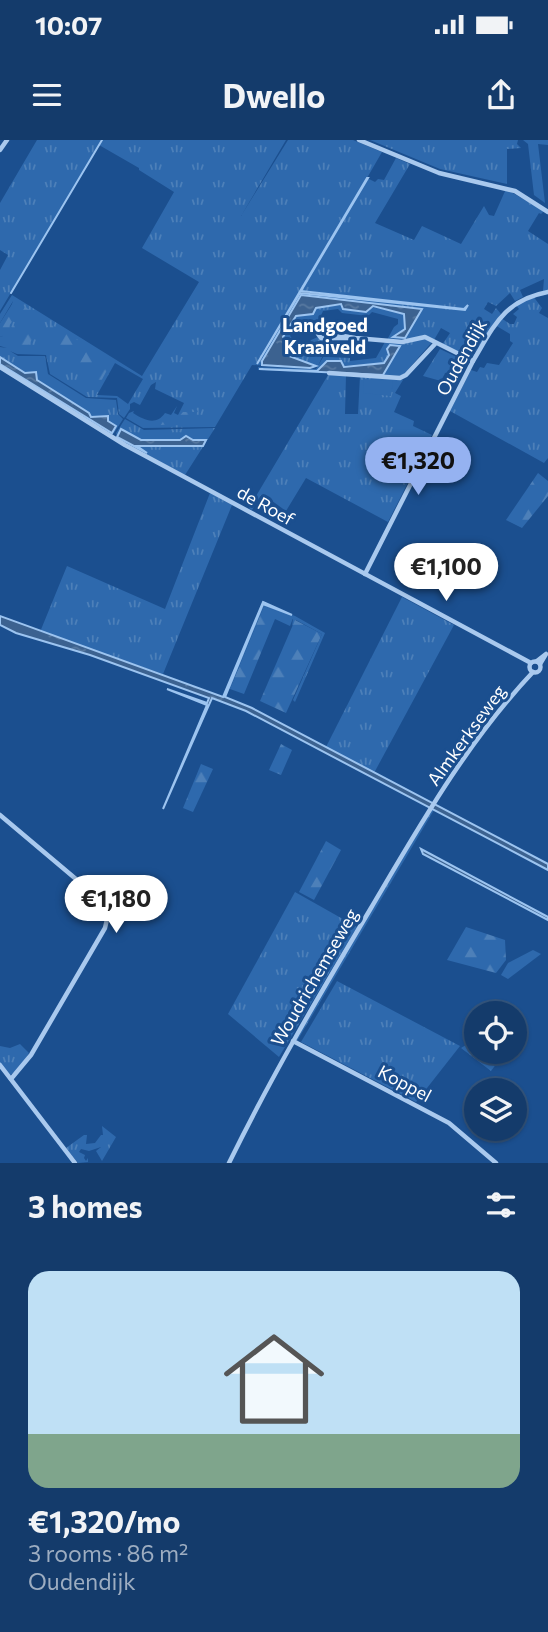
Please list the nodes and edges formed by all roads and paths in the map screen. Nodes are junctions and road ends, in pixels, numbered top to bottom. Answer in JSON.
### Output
{"nodes":[{"id":1,"x":7,"y":140,"type":"edge"},
{"id":2,"x":359,"y":140,"type":"edge"},
{"id":3,"x":0,"y":150,"type":"edge"},
{"id":4,"x":548,"y":212,"type":"edge"},
{"id":5,"x":548,"y":292,"type":"edge"},
{"id":6,"x":355,"y":338,"type":"junction"},
{"id":7,"x":436,"y":344,"type":"junction"},
{"id":8,"x":473,"y":361,"type":"junction"},
{"id":9,"x":0,"y":367,"type":"edge"},
{"id":10,"x":329,"y":373,"type":"dead end"},
{"id":11,"x":365,"y":574,"type":"junction"},
{"id":12,"x":547,"y":653,"type":"edge"},
{"id":13,"x":534,"y":666,"type":"junction"},
{"id":14,"x":430,"y":809,"type":"joint"},
{"id":15,"x":0,"y":815,"type":"edge"},
{"id":16,"x":293,"y":1041,"type":"junction"},
{"id":17,"x":0,"y":1065,"type":"edge"},
{"id":18,"x":11,"y":1079,"type":"junction"},
{"id":19,"x":75,"y":1163,"type":"edge"},
{"id":20,"x":229,"y":1163,"type":"edge"},
{"id":21,"x":496,"y":1163,"type":"edge"}],
"edges":[{"from":1,"to":3,"type":"street"},
{"from":2,"to":4,"type":"street"},
{"from":5,"to":8,"type":"street","name":"Oudendijk"},
{"from":6,"to":6,"type":"street"},
{"from":6,"to":7,"type":"street"},
{"from":7,"to":8,"type":"street"},
{"from":7,"to":10,"type":"street"},
{"from":8,"to":11,"type":"street","name":"Oudendijk"},
{"from":9,"to":11,"type":"street","name":"de Roef"},
{"from":11,"to":13,"type":"street","name":"de Roef"},
{"from":12,"to":13,"type":"street","name":"Almkerkseweg"},
{"from":13,"to":14,"type":"street","name":"Almkerkseweg"},
{"from":14,"to":16,"type":"street","name":"Woudrichemseweg"},
{"from":15,"to":18,"type":"street"},
{"from":16,"to":20,"type":"street","name":"Woudrichemseweg"},
{"from":16,"to":21,"type":"street","name":"Koppel"},
{"from":17,"to":18,"type":"street"},
{"from":18,"to":19,"type":"street"}]}
